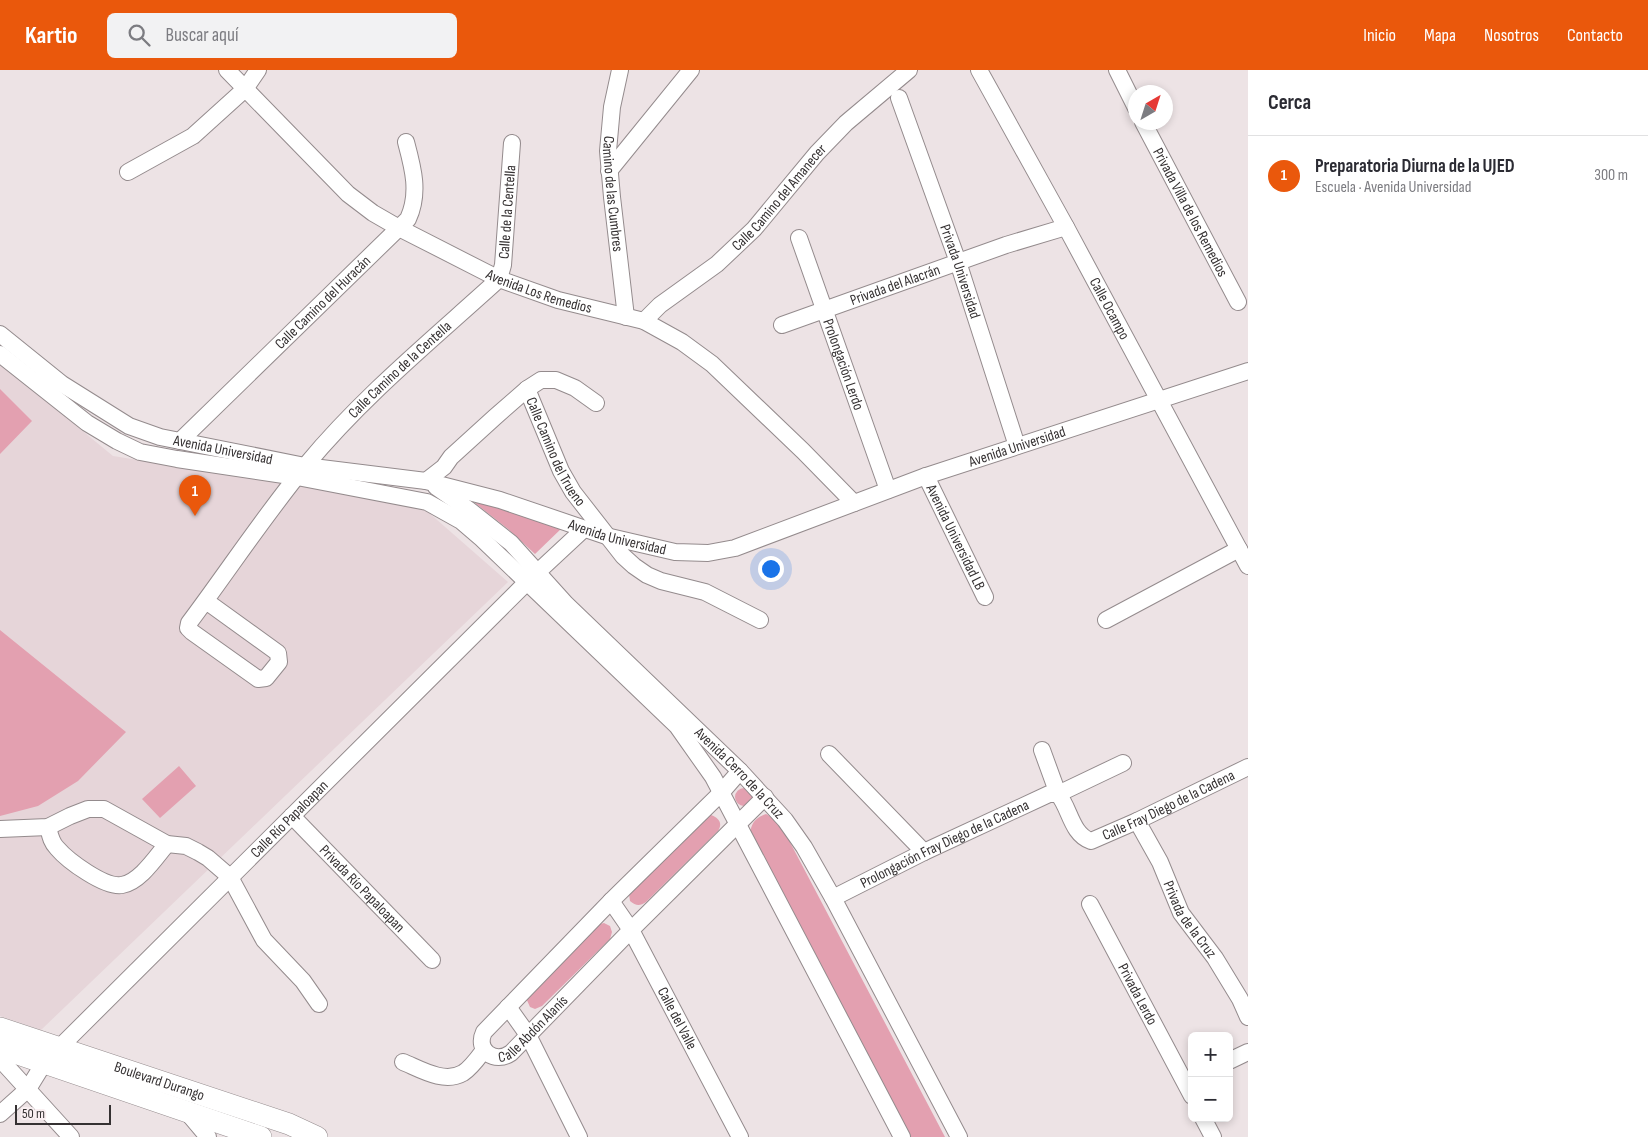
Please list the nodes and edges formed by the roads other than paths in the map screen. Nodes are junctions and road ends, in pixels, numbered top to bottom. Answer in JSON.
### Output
{"nodes":[{"id":1,"x":226,"y":70,"type":"edge"},
{"id":2,"x":258,"y":70,"type":"edge"},
{"id":3,"x":620,"y":70,"type":"edge"},
{"id":4,"x":691,"y":70,"type":"edge"},
{"id":5,"x":909,"y":70,"type":"edge"},
{"id":6,"x":979,"y":70,"type":"edge"},
{"id":7,"x":1117,"y":70,"type":"edge"},
{"id":8,"x":245,"y":89,"type":"junction"},
{"id":9,"x":1128,"y":92,"type":"edge"},
{"id":10,"x":899,"y":98,"type":"dead end"},
{"id":11,"x":1147,"y":130,"type":"edge"},
{"id":12,"x":406,"y":142,"type":"dead end"},
{"id":13,"x":512,"y":144,"type":"dead end"},
{"id":14,"x":609,"y":171,"type":"junction"},
{"id":15,"x":128,"y":172,"type":"dead end"},
{"id":16,"x":1066,"y":227,"type":"junction"},
{"id":17,"x":399,"y":228,"type":"junction"},
{"id":18,"x":799,"y":238,"type":"dead end"},
{"id":19,"x":958,"y":262,"type":"junction"},
{"id":20,"x":499,"y":279,"type":"junction"},
{"id":21,"x":1238,"y":302,"type":"dead end"},
{"id":22,"x":825,"y":310,"type":"junction"},
{"id":23,"x":626,"y":317,"type":"junction"},
{"id":24,"x":644,"y":322,"type":"junction"},
{"id":25,"x":782,"y":325,"type":"dead end"},
{"id":26,"x":0,"y":334,"type":"edge"},
{"id":27,"x":0,"y":354,"type":"edge"},
{"id":28,"x":1248,"y":371,"type":"edge"},
{"id":29,"x":527,"y":389,"type":"junction"},
{"id":30,"x":1158,"y":400,"type":"junction"},
{"id":31,"x":596,"y":403,"type":"dead end"},
{"id":32,"x":180,"y":441,"type":"junction"},
{"id":33,"x":1017,"y":446,"type":"junction"},
{"id":34,"x":301,"y":472,"type":"junction"},
{"id":35,"x":926,"y":476,"type":"junction"},
{"id":36,"x":426,"y":481,"type":"junction"},
{"id":37,"x":888,"y":490,"type":"junction"},
{"id":38,"x":427,"y":502,"type":"joint"},
{"id":39,"x":854,"y":504,"type":"junction"},
{"id":40,"x":584,"y":529,"type":"junction"},
{"id":41,"x":606,"y":536,"type":"junction"},
{"id":42,"x":1239,"y":549,"type":"junction"},
{"id":43,"x":1248,"y":566,"type":"edge"},
{"id":44,"x":533,"y":577,"type":"junction"},
{"id":45,"x":984,"y":597,"type":"dead end"},
{"id":46,"x":206,"y":601,"type":"junction"},
{"id":47,"x":760,"y":620,"type":"dead end"},
{"id":48,"x":1106,"y":620,"type":"dead end"},
{"id":49,"x":1042,"y":750,"type":"dead end"},
{"id":50,"x":829,"y":754,"type":"dead end"},
{"id":51,"x":1123,"y":763,"type":"dead end"},
{"id":52,"x":1248,"y":767,"type":"edge"},
{"id":53,"x":740,"y":771,"type":"junction"},
{"id":54,"x":720,"y":794,"type":"junction"},
{"id":55,"x":1058,"y":794,"type":"junction"},
{"id":56,"x":764,"y":797,"type":"junction"},
{"id":57,"x":292,"y":816,"type":"junction"},
{"id":58,"x":1137,"y":820,"type":"junction"},
{"id":59,"x":737,"y":823,"type":"junction"},
{"id":60,"x":48,"y":827,"type":"junction"},
{"id":61,"x":0,"y":829,"type":"edge"},
{"id":62,"x":167,"y":844,"type":"junction"},
{"id":63,"x":924,"y":852,"type":"junction"},
{"id":64,"x":230,"y":877,"type":"junction"},
{"id":65,"x":833,"y":898,"type":"junction"},
{"id":66,"x":611,"y":901,"type":"junction"},
{"id":67,"x":1090,"y":904,"type":"dead end"},
{"id":68,"x":631,"y":930,"type":"junction"},
{"id":69,"x":432,"y":960,"type":"dead end"},
{"id":70,"x":319,"y":1004,"type":"dead end"},
{"id":71,"x":508,"y":1007,"type":"junction"},
{"id":72,"x":1248,"y":1017,"type":"edge"},
{"id":73,"x":0,"y":1028,"type":"edge"},
{"id":74,"x":528,"y":1035,"type":"junction"},
{"id":75,"x":60,"y":1047,"type":"junction"},
{"id":76,"x":0,"y":1048,"type":"edge"},
{"id":77,"x":484,"y":1050,"type":"junction"},
{"id":78,"x":1248,"y":1052,"type":"edge"},
{"id":79,"x":0,"y":1059,"type":"edge"},
{"id":80,"x":1233,"y":1059,"type":"edge"},
{"id":81,"x":403,"y":1062,"type":"dead end"},
{"id":82,"x":44,"y":1063,"type":"junction"},
{"id":83,"x":1188,"y":1083,"type":"edge"},
{"id":84,"x":28,"y":1089,"type":"junction"},
{"id":85,"x":187,"y":1112,"type":"junction"},
{"id":86,"x":0,"y":1114,"type":"edge"},
{"id":87,"x":1205,"y":1122,"type":"edge"},
{"id":88,"x":288,"y":1130,"type":"edge"},
{"id":89,"x":71,"y":1137,"type":"edge"},
{"id":90,"x":208,"y":1137,"type":"edge"},
{"id":91,"x":261,"y":1137,"type":"edge"},
{"id":92,"x":317,"y":1137,"type":"edge"},
{"id":93,"x":579,"y":1137,"type":"edge"},
{"id":94,"x":740,"y":1137,"type":"edge"},
{"id":95,"x":902,"y":1137,"type":"edge"},
{"id":96,"x":960,"y":1137,"type":"edge"},
{"id":97,"x":1213,"y":1137,"type":"edge"}],
"edges":[{"from":1,"to":8,"type":"street","name":"Avenida Los Remedios"},
{"from":2,"to":8,"type":"street"},
{"from":3,"to":14,"type":"street","name":"Camino de las Cumbres"},
{"from":4,"to":14,"type":"street"},
{"from":5,"to":24,"type":"street","name":"Calle Camino del Amanecer"},
{"from":6,"to":16,"type":"street","name":"Calle Ocampo"},
{"from":7,"to":9,"type":"street"},
{"from":8,"to":15,"type":"street"},
{"from":8,"to":17,"type":"street","name":"Avenida Los Remedios"},
{"from":10,"to":19,"type":"street","name":"Privada Universidad"},
{"from":11,"to":21,"type":"street","name":"Privada Villa de los Remedios"},
{"from":12,"to":17,"type":"street","name":"Calle Camino del Huracán"},
{"from":13,"to":20,"type":"street","name":"Calle de la Centella"},
{"from":14,"to":23,"type":"street","name":"Camino de las Cumbres"},
{"from":16,"to":19,"type":"street","name":"Privada del Alacrán"},
{"from":16,"to":30,"type":"street","name":"Calle Ocampo"},
{"from":17,"to":20,"type":"street","name":"Avenida Los Remedios"},
{"from":17,"to":32,"type":"street","name":"Calle Camino del Huracán"},
{"from":18,"to":22,"type":"street","name":"Prolongación Lerdo"},
{"from":19,"to":22,"type":"street","name":"Privada del Alacrán"},
{"from":19,"to":33,"type":"street","name":"Privada Universidad"},
{"from":20,"to":23,"type":"street","name":"Avenida Los Remedios"},
{"from":20,"to":34,"type":"street","name":"Calle Camino de la Centella"},
{"from":22,"to":25,"type":"street","name":"Privada del Alacrán"},
{"from":22,"to":37,"type":"street","name":"Prolongación Lerdo"},
{"from":23,"to":24,"type":"street","name":"Avenida Los Remedios"},
{"from":24,"to":39,"type":"street","name":"Avenida Los Remedios"},
{"from":26,"to":32,"type":"street","name":"Avenida Universidad"},
{"from":27,"to":34,"type":"street","name":"Avenida Universidad"},
{"from":28,"to":30,"type":"street","name":"Avenida Universidad"},
{"from":29,"to":31,"type":"street","name":"Calle Camino del Trueno"},
{"from":29,"to":36,"type":"street","name":"Calle Camino del Trueno"},
{"from":29,"to":41,"type":"street","name":"Calle Camino del Trueno"},
{"from":30,"to":33,"type":"street","name":"Avenida Universidad"},
{"from":30,"to":42,"type":"street","name":"Calle Ocampo"},
{"from":32,"to":34,"type":"street","name":"Avenida Universidad"},
{"from":33,"to":35,"type":"street","name":"Avenida Universidad"},
{"from":34,"to":36,"type":"street","name":"Avenida Universidad"},
{"from":34,"to":38,"type":"street","name":"Avenida Universidad"},
{"from":34,"to":46,"type":"street","name":"Calle Camino de la Centella"},
{"from":35,"to":37,"type":"street","name":"Avenida Universidad"},
{"from":35,"to":45,"type":"street","name":"Avenida Universidad LB"},
{"from":36,"to":40,"type":"street","name":"Avenida Universidad"},
{"from":36,"to":44,"type":"street","name":"Avenida Cerro de la Cruz"},
{"from":37,"to":39,"type":"street","name":"Avenida Universidad"},
{"from":38,"to":44,"type":"street","name":"Avenida Cerro de la Cruz"},
{"from":39,"to":41,"type":"street","name":"Avenida Universidad"},
{"from":40,"to":41,"type":"street","name":"Avenida Universidad"},
{"from":40,"to":44,"type":"street","name":"Calle Río Papaloapan"},
{"from":41,"to":47,"type":"street","name":"Calle Camino del Trueno"},
{"from":42,"to":43,"type":"street","name":"Calle Ocampo"},
{"from":42,"to":48,"type":"street"},
{"from":44,"to":53,"type":"street","name":"Avenida Cerro de la Cruz"},
{"from":44,"to":54,"type":"street","name":"Avenida Cerro de la Cruz"},
{"from":44,"to":57,"type":"street","name":"Calle Río Papaloapan"},
{"from":46,"to":46,"type":"street","name":"Calle Camino de la Centella"},
{"from":49,"to":55,"type":"street"},
{"from":50,"to":63,"type":"street"},
{"from":51,"to":55,"type":"street","name":"Prolongación Fray Diego de la Cadena"},
{"from":52,"to":58,"type":"street","name":"Calle Fray Diego de la Cadena"},
{"from":53,"to":54,"type":"street","name":"Calle Abdón Alanís"},
{"from":53,"to":56,"type":"street","name":"Avenida Cerro de la Cruz"},
{"from":54,"to":59,"type":"street","name":"Avenida Cerro de la Cruz"},
{"from":54,"to":66,"type":"street","name":"Calle Abdón Alanís"},
{"from":55,"to":58,"type":"street","name":"Calle Fray Diego de la Cadena"},
{"from":55,"to":63,"type":"street","name":"Prolongación Fray Diego de la Cadena"},
{"from":56,"to":59,"type":"street","name":"Calle Abdón Alanís"},
{"from":56,"to":65,"type":"street","name":"Avenida Cerro de la Cruz"},
{"from":57,"to":64,"type":"street","name":"Calle Río Papaloapan"},
{"from":57,"to":69,"type":"street","name":"Privada Río Papaloapan"},
{"from":58,"to":72,"type":"street","name":"Privada de la Cruz"},
{"from":59,"to":68,"type":"street","name":"Calle Abdón Alanís"},
{"from":59,"to":95,"type":"street","name":"Avenida Cerro de la Cruz"},
{"from":60,"to":61,"type":"street"},
{"from":60,"to":62,"type":"street"},
{"from":60,"to":62,"type":"street"},
{"from":62,"to":64,"type":"street"},
{"from":63,"to":65,"type":"street","name":"Prolongación Fray Diego de la Cadena"},
{"from":64,"to":70,"type":"street"},
{"from":64,"to":75,"type":"street","name":"Calle Río Papaloapan"},
{"from":65,"to":96,"type":"street","name":"Avenida Cerro de la Cruz"},
{"from":66,"to":68,"type":"street","name":"Calle del Valle"},
{"from":66,"to":71,"type":"street","name":"Calle Abdón Alanís"},
{"from":67,"to":83,"type":"street","name":"Privada Lerdo"},
{"from":68,"to":74,"type":"street","name":"Calle Abdón Alanís"},
{"from":68,"to":94,"type":"street","name":"Calle del Valle"},
{"from":71,"to":74,"type":"street"},
{"from":71,"to":77,"type":"street","name":"Calle Abdón Alanís"},
{"from":73,"to":75,"type":"main road","name":"Boulevard Durango"},
{"from":74,"to":77,"type":"street","name":"Calle Abdón Alanís"},
{"from":74,"to":93,"type":"street"},
{"from":75,"to":82,"type":"street","name":"Calle Río Papaloapan"},
{"from":75,"to":88,"type":"main road","name":"Boulevard Durango"},
{"from":76,"to":82,"type":"main road","name":"Boulevard Durango"},
{"from":77,"to":81,"type":"street"},
{"from":78,"to":80,"type":"street"},
{"from":79,"to":84,"type":"street"},
{"from":82,"to":84,"type":"street","name":"Calle Río Papaloapan"},
{"from":82,"to":85,"type":"main road","name":"Boulevard Durango"},
{"from":84,"to":86,"type":"street","name":"Calle Río Papaloapan"},
{"from":84,"to":89,"type":"street"},
{"from":85,"to":90,"type":"street"},
{"from":85,"to":91,"type":"main road","name":"Boulevard Durango"},
{"from":87,"to":97,"type":"street"},
{"from":88,"to":92,"type":"main road","name":"Boulevard Durango"}]}
